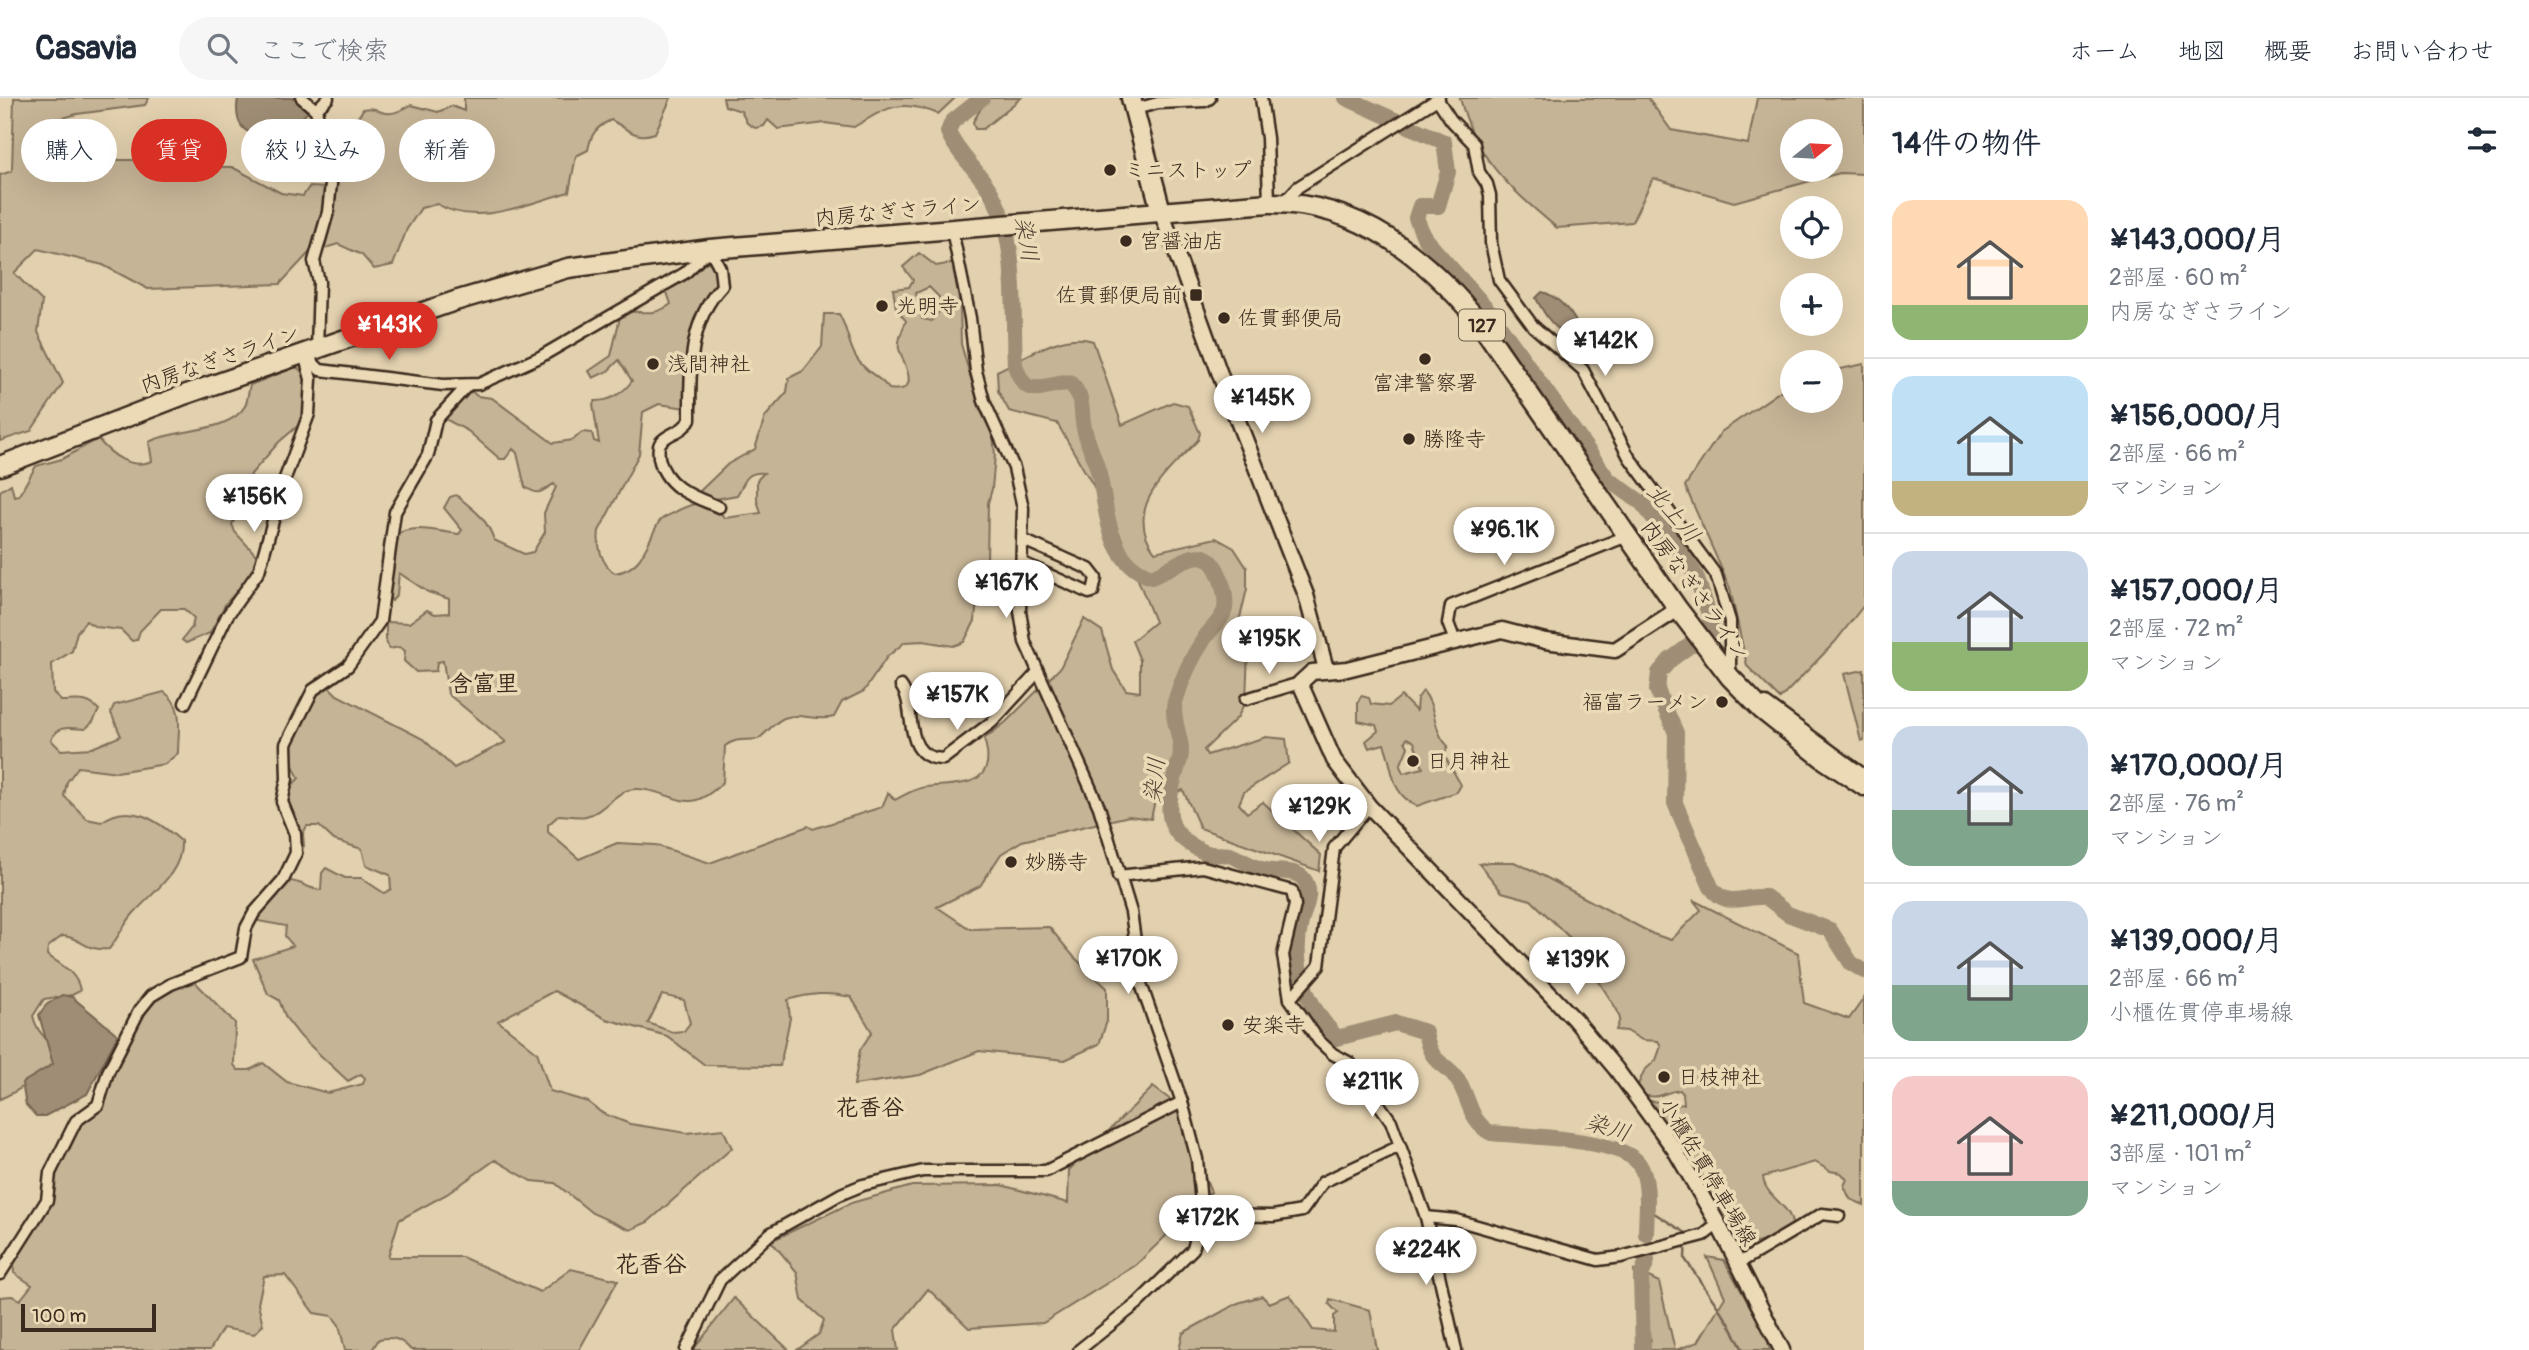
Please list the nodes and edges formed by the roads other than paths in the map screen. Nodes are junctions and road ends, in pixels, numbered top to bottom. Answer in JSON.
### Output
{"nodes":[{"id":1,"x":302,"y":98,"type":"edge"},
{"id":2,"x":328,"y":98,"type":"edge"},
{"id":3,"x":1210,"y":98,"type":"edge"},
{"id":4,"x":1261,"y":98,"type":"edge"},
{"id":5,"x":1438,"y":99,"type":"edge"},
{"id":6,"x":1133,"y":103,"type":"edge"},
{"id":7,"x":316,"y":110,"type":"junction"},
{"id":8,"x":1277,"y":202,"type":"junction"},
{"id":9,"x":1161,"y":211,"type":"junction"},
{"id":10,"x":952,"y":230,"type":"junction"},
{"id":11,"x":710,"y":249,"type":"junction"},
{"id":12,"x":311,"y":351,"type":"junction"},
{"id":13,"x":467,"y":386,"type":"junction"},
{"id":14,"x":0,"y":466,"type":"edge"},
{"id":15,"x":719,"y":507,"type":"dead end"},
{"id":16,"x":1627,"y":536,"type":"junction"},
{"id":17,"x":1023,"y":540,"type":"junction"},
{"id":18,"x":1023,"y":563,"type":"junction"},
{"id":19,"x":1683,"y":616,"type":"junction"},
{"id":20,"x":1455,"y":641,"type":"junction"},
{"id":21,"x":1326,"y":669,"type":"junction"},
{"id":22,"x":1037,"y":673,"type":"junction"},
{"id":23,"x":1730,"y":677,"type":"junction"},
{"id":24,"x":1300,"y":683,"type":"junction"},
{"id":25,"x":901,"y":686,"type":"dead end"},
{"id":26,"x":1749,"y":698,"type":"junction"},
{"id":27,"x":1246,"y":699,"type":"dead end"},
{"id":28,"x":185,"y":703,"type":"dead end"},
{"id":29,"x":1864,"y":775,"type":"edge"},
{"id":30,"x":1864,"y":786,"type":"edge"},
{"id":31,"x":1369,"y":806,"type":"junction"},
{"id":32,"x":1118,"y":876,"type":"junction"},
{"id":33,"x":1292,"y":997,"type":"junction"},
{"id":34,"x":1182,"y":1102,"type":"junction"},
{"id":35,"x":1400,"y":1146,"type":"junction"},
{"id":36,"x":1202,"y":1215,"type":"junction"},
{"id":37,"x":1839,"y":1216,"type":"dead end"},
{"id":38,"x":1426,"y":1217,"type":"junction"},
{"id":39,"x":1717,"y":1224,"type":"junction"},
{"id":40,"x":1738,"y":1263,"type":"junction"},
{"id":41,"x":0,"y":1275,"type":"edge"},
{"id":42,"x":686,"y":1350,"type":"edge"},
{"id":43,"x":1079,"y":1350,"type":"edge"},
{"id":44,"x":1456,"y":1350,"type":"edge"},
{"id":45,"x":1782,"y":1350,"type":"edge"}],
"edges":[{"from":1,"to":7,"type":"street"},
{"from":2,"to":7,"type":"street"},
{"from":3,"to":6,"type":"street"},
{"from":4,"to":8,"type":"street"},
{"from":5,"to":8,"type":"street"},
{"from":5,"to":23,"type":"street"},
{"from":6,"to":9,"type":"highway"},
{"from":7,"to":12,"type":"street"},
{"from":8,"to":9,"type":"highway","name":"内房なぎさライン","number":"127"},
{"from":8,"to":16,"type":"highway","name":"内房なぎさライン","number":"127"},
{"from":9,"to":10,"type":"highway","name":"内房なぎさライン","number":"127"},
{"from":9,"to":21,"type":"main road"},
{"from":10,"to":11,"type":"highway","name":"内房なぎさライン","number":"127"},
{"from":10,"to":17,"type":"street"},
{"from":11,"to":12,"type":"highway","name":"内房なぎさライン","number":"127"},
{"from":11,"to":13,"type":"street"},
{"from":11,"to":15,"type":"street"},
{"from":12,"to":13,"type":"street"},
{"from":12,"to":14,"type":"highway","name":"内房なぎさライン","number":"127"},
{"from":12,"to":28,"type":"street"},
{"from":13,"to":41,"type":"street"},
{"from":16,"to":19,"type":"highway","name":"内房なぎさライン","number":"127"},
{"from":16,"to":20,"type":"street"},
{"from":17,"to":18,"type":"street"},
{"from":17,"to":18,"type":"street"},
{"from":18,"to":22,"type":"street"},
{"from":19,"to":20,"type":"main road"},
{"from":19,"to":23,"type":"highway","name":"内房なぎさライン","number":"127"},
{"from":20,"to":21,"type":"main road"},
{"from":21,"to":24,"type":"main road"},
{"from":22,"to":25,"type":"street"},
{"from":22,"to":32,"type":"street"},
{"from":23,"to":26,"type":"highway","name":"内房なぎさライン","number":"127"},
{"from":24,"to":27,"type":"street"},
{"from":24,"to":31,"type":"main road","name":"小櫃佐貫停車場線"},
{"from":26,"to":29,"type":"street"},
{"from":26,"to":30,"type":"highway","name":"内房なぎさライン","number":"127"},
{"from":31,"to":33,"type":"street"},
{"from":31,"to":39,"type":"main road","name":"小櫃佐貫停車場線"},
{"from":32,"to":33,"type":"street"},
{"from":32,"to":34,"type":"street"},
{"from":33,"to":35,"type":"street"},
{"from":34,"to":36,"type":"street"},
{"from":34,"to":42,"type":"street"},
{"from":35,"to":36,"type":"street"},
{"from":35,"to":38,"type":"street"},
{"from":36,"to":43,"type":"street"},
{"from":37,"to":40,"type":"street"},
{"from":38,"to":39,"type":"street"},
{"from":38,"to":44,"type":"street"},
{"from":39,"to":40,"type":"main road","name":"小櫃佐貫停車場線"},
{"from":40,"to":45,"type":"main road","name":"小櫃佐貫停車場線"}]}
